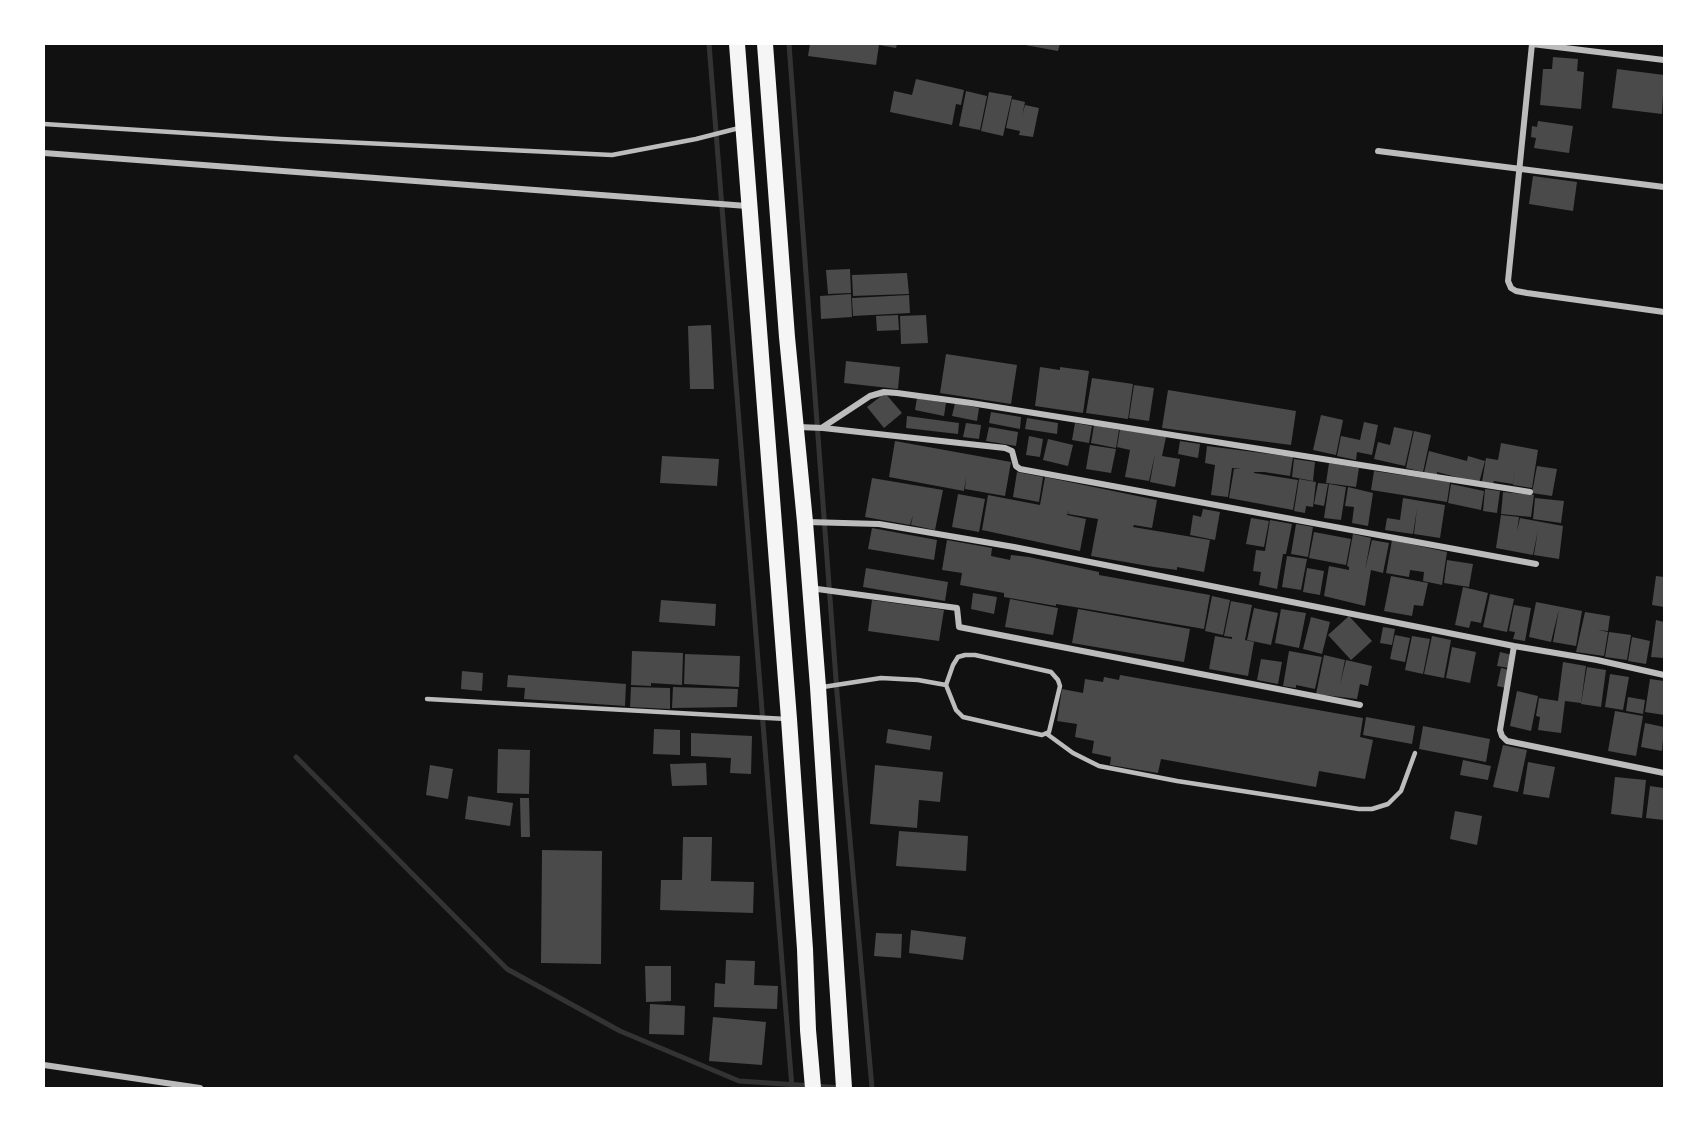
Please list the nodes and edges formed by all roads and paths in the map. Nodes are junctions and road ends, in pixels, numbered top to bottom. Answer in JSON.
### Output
{"nodes":[{"id":1,"x":736,"y":44,"type":"edge"},
{"id":2,"x":765,"y":44,"type":"edge"},
{"id":3,"x":1532,"y":44,"type":"edge"},
{"id":4,"x":1665,"y":60,"type":"edge"},
{"id":5,"x":44,"y":124,"type":"edge"},
{"id":6,"x":734,"y":129,"type":"junction"},
{"id":7,"x":1377,"y":151,"type":"dead end"},
{"id":8,"x":44,"y":153,"type":"edge"},
{"id":9,"x":1520,"y":168,"type":"junction"},
{"id":10,"x":1665,"y":187,"type":"edge"},
{"id":11,"x":748,"y":206,"type":"junction"},
{"id":12,"x":1665,"y":312,"type":"edge"},
{"id":13,"x":760,"y":336,"type":"junction"},
{"id":14,"x":787,"y":337,"type":"junction"},
{"id":15,"x":803,"y":427,"type":"junction"},
{"id":16,"x":823,"y":428,"type":"junction"},
{"id":17,"x":1530,"y":492,"type":"dead end"},
{"id":18,"x":811,"y":523,"type":"junction"},
{"id":19,"x":1536,"y":564,"type":"dead end"},
{"id":20,"x":816,"y":588,"type":"junction"},
{"id":21,"x":1514,"y":646,"type":"junction"},
{"id":22,"x":1665,"y":675,"type":"edge"},
{"id":23,"x":946,"y":685,"type":"junction"},
{"id":24,"x":825,"y":686,"type":"junction"},
{"id":25,"x":427,"y":699,"type":"dead end"},
{"id":26,"x":1360,"y":705,"type":"dead end"},
{"id":27,"x":789,"y":719,"type":"junction"},
{"id":28,"x":1047,"y":734,"type":"junction"},
{"id":29,"x":1415,"y":753,"type":"dead end"},
{"id":30,"x":1665,"y":773,"type":"edge"},
{"id":31,"x":44,"y":1065,"type":"edge"},
{"id":32,"x":200,"y":1089,"type":"edge"},
{"id":33,"x":813,"y":1089,"type":"edge"},
{"id":34,"x":844,"y":1089,"type":"edge"}],
"edges":[{"from":1,"to":6,"type":"highway"},
{"from":2,"to":14,"type":"highway"},
{"from":3,"to":4,"type":"street"},
{"from":3,"to":9,"type":"street"},
{"from":5,"to":6,"type":"lane"},
{"from":6,"to":11,"type":"highway"},
{"from":7,"to":9,"type":"street"},
{"from":8,"to":11,"type":"street"},
{"from":9,"to":10,"type":"street"},
{"from":9,"to":12,"type":"street"},
{"from":11,"to":13,"type":"highway"},
{"from":13,"to":14,"type":"highway"},
{"from":13,"to":27,"type":"highway"},
{"from":14,"to":15,"type":"highway"},
{"from":15,"to":16,"type":"street"},
{"from":15,"to":18,"type":"highway"},
{"from":16,"to":17,"type":"street"},
{"from":16,"to":19,"type":"street"},
{"from":18,"to":20,"type":"highway"},
{"from":18,"to":21,"type":"street"},
{"from":20,"to":24,"type":"highway"},
{"from":20,"to":26,"type":"street"},
{"from":21,"to":22,"type":"street"},
{"from":21,"to":30,"type":"street"},
{"from":23,"to":24,"type":"lane"},
{"from":23,"to":28,"type":"lane"},
{"from":23,"to":28,"type":"lane"},
{"from":24,"to":34,"type":"highway"},
{"from":25,"to":27,"type":"lane"},
{"from":27,"to":33,"type":"highway"},
{"from":28,"to":29,"type":"lane"},
{"from":31,"to":32,"type":"street"}]}
